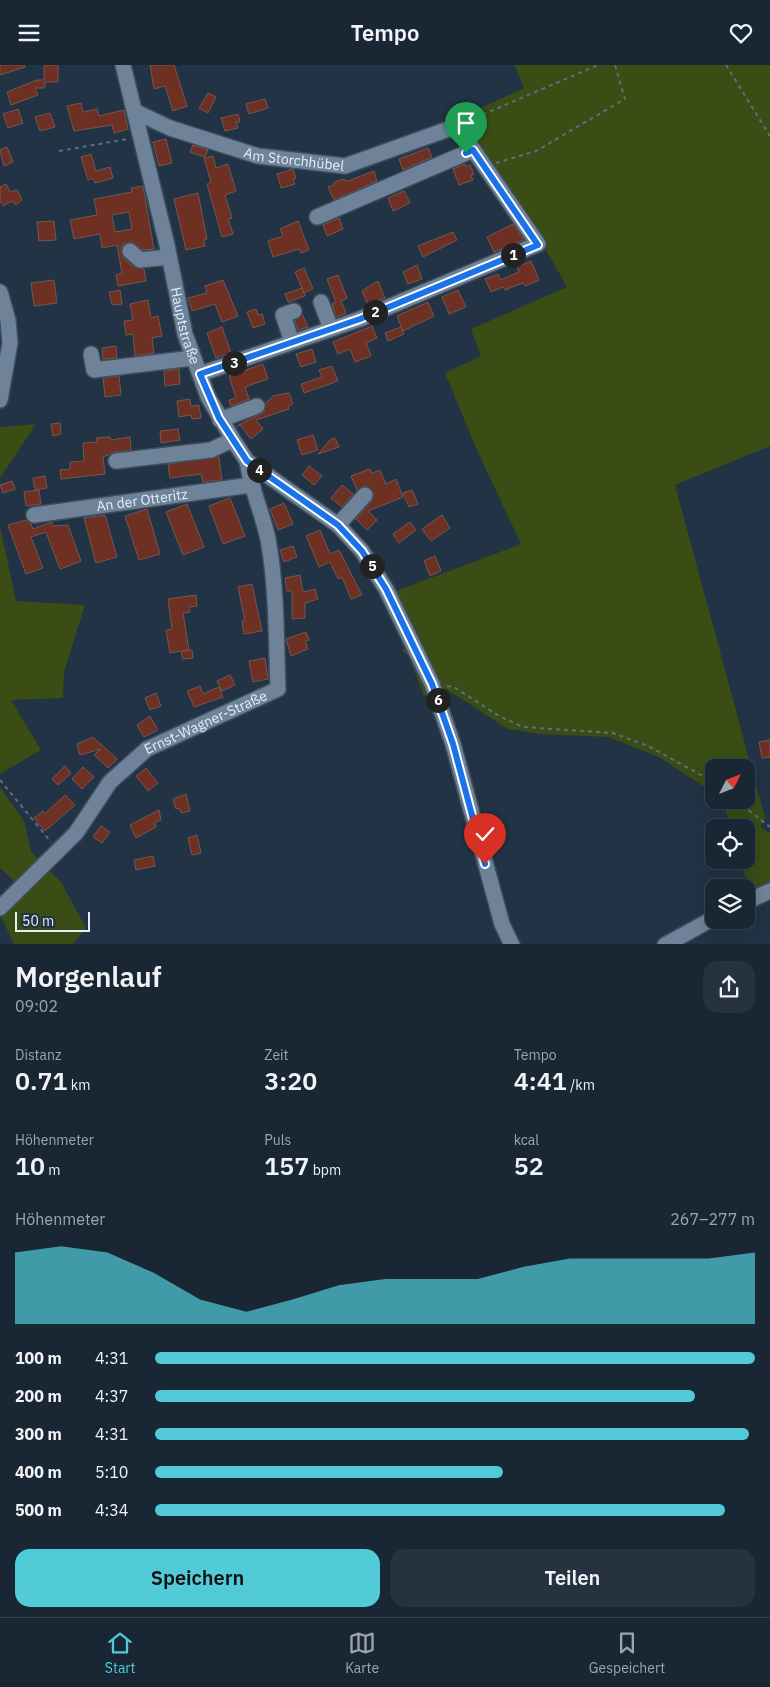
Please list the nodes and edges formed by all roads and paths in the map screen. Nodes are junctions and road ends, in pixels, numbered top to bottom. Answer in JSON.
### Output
{"nodes":[{"id":1,"x":123,"y":65,"type":"edge"},
{"id":2,"x":598,"y":65,"type":"edge"},
{"id":3,"x":615,"y":65,"type":"edge"},
{"id":4,"x":726,"y":65,"type":"edge"},
{"id":5,"x":136,"y":112,"type":"junction"},
{"id":6,"x":456,"y":126,"type":"junction"},
{"id":7,"x":770,"y":136,"type":"edge"},
{"id":8,"x":141,"y":137,"type":"junction"},
{"id":9,"x":473,"y":150,"type":"junction"},
{"id":10,"x":59,"y":151,"type":"dead end"},
{"id":11,"x":484,"y":166,"type":"junction"},
{"id":12,"x":317,"y":217,"type":"dead end"},
{"id":13,"x":130,"y":251,"type":"dead end"},
{"id":14,"x":169,"y":257,"type":"junction"},
{"id":15,"x":0,"y":292,"type":"edge"},
{"id":16,"x":321,"y":302,"type":"dead end"},
{"id":17,"x":294,"y":311,"type":"dead end"},
{"id":18,"x":331,"y":329,"type":"junction"},
{"id":19,"x":292,"y":342,"type":"junction"},
{"id":20,"x":91,"y":354,"type":"dead end"},
{"id":21,"x":193,"y":358,"type":"junction"},
{"id":22,"x":200,"y":374,"type":"junction"},
{"id":23,"x":0,"y":400,"type":"edge"},
{"id":24,"x":257,"y":406,"type":"dead end"},
{"id":25,"x":220,"y":420,"type":"junction"},
{"id":26,"x":232,"y":439,"type":"junction"},
{"id":27,"x":116,"y":461,"type":"dead end"},
{"id":28,"x":247,"y":461,"type":"junction"},
{"id":29,"x":250,"y":485,"type":"junction"},
{"id":30,"x":365,"y":495,"type":"dead end"},
{"id":31,"x":34,"y":515,"type":"dead end"},
{"id":32,"x":338,"y":525,"type":"junction"},
{"id":33,"x":432,"y":684,"type":"junction"},
{"id":34,"x":705,"y":777,"type":"edge"},
{"id":35,"x":0,"y":780,"type":"edge"},
{"id":36,"x":747,"y":809,"type":"edge"},
{"id":37,"x":770,"y":827,"type":"edge"},
{"id":38,"x":58,"y":851,"type":"junction"},
{"id":39,"x":770,"y":891,"type":"edge"},
{"id":40,"x":755,"y":898,"type":"edge"},
{"id":41,"x":0,"y":908,"type":"edge"},
{"id":42,"x":705,"y":924,"type":"edge"},
{"id":43,"x":512,"y":944,"type":"edge"},
{"id":44,"x":667,"y":944,"type":"edge"}],
"edges":[{"from":1,"to":5,"type":"street","name":"Hauptstraße"},
{"from":2,"to":6,"type":"path"},
{"from":3,"to":11,"type":"path"},
{"from":4,"to":7,"type":"path"},
{"from":5,"to":6,"type":"street","name":"Am Storchhübel"},
{"from":5,"to":8,"type":"street","name":"Hauptstraße"},
{"from":6,"to":9,"type":"street"},
{"from":8,"to":10,"type":"path"},
{"from":8,"to":14,"type":"street","name":"Hauptstraße"},
{"from":9,"to":11,"type":"street"},
{"from":9,"to":12,"type":"street"},
{"from":11,"to":18,"type":"street"},
{"from":13,"to":14,"type":"street"},
{"from":14,"to":21,"type":"street","name":"Hauptstraße"},
{"from":15,"to":23,"type":"street"},
{"from":16,"to":18,"type":"street"},
{"from":17,"to":19,"type":"street"},
{"from":18,"to":19,"type":"street"},
{"from":19,"to":22,"type":"street"},
{"from":20,"to":21,"type":"street"},
{"from":21,"to":22,"type":"street","name":"Hauptstraße"},
{"from":22,"to":25,"type":"street","name":"Hauptstraße"},
{"from":24,"to":25,"type":"street"},
{"from":25,"to":26,"type":"street","name":"Hauptstraße"},
{"from":26,"to":27,"type":"street"},
{"from":26,"to":28,"type":"street","name":"Hauptstraße"},
{"from":28,"to":29,"type":"street","name":"Ernst-Wagner-Straße"},
{"from":28,"to":32,"type":"street","name":"Hauptstraße"},
{"from":29,"to":31,"type":"street","name":"An der Otteritz"},
{"from":29,"to":38,"type":"street","name":"Ernst-Wagner-Straße"},
{"from":30,"to":32,"type":"street"},
{"from":32,"to":33,"type":"street","name":"Hauptstraße"},
{"from":33,"to":34,"type":"path"},
{"from":33,"to":43,"type":"street","name":"Hauptstraße"},
{"from":35,"to":38,"type":"path"},
{"from":36,"to":37,"type":"path"},
{"from":38,"to":41,"type":"street","name":"Ernst-Wagner-Straße"},
{"from":39,"to":40,"type":"street"},
{"from":42,"to":44,"type":"street"}]}
